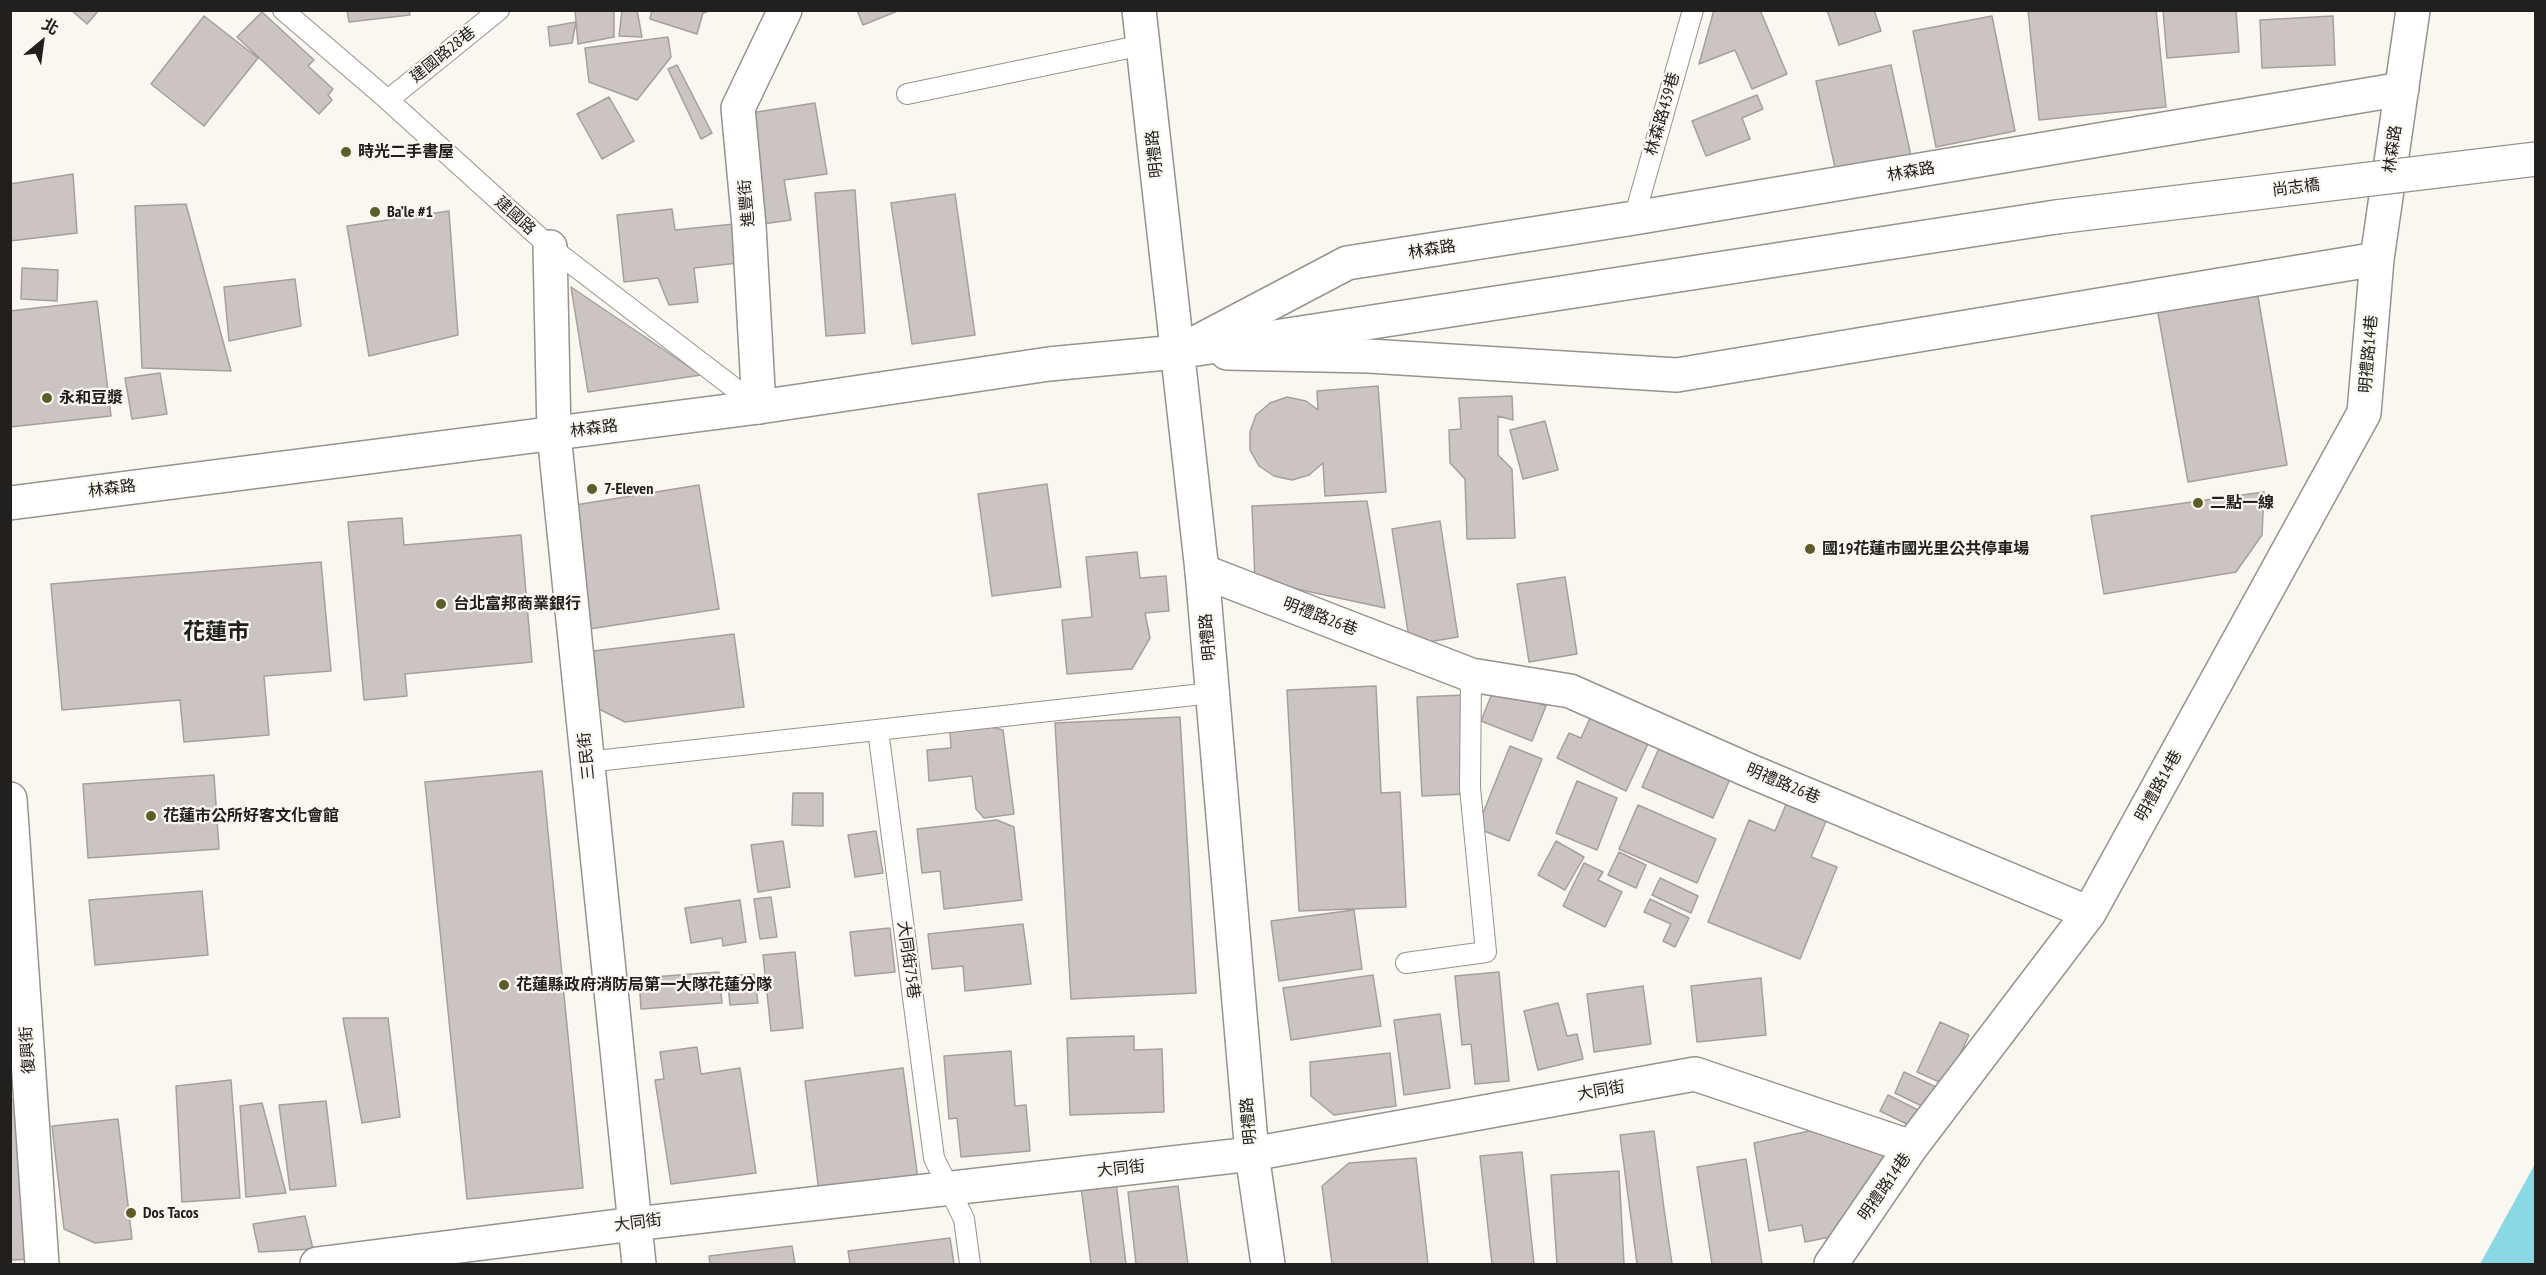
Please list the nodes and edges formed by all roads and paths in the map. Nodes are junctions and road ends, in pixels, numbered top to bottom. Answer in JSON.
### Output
{"nodes":[{"id":1,"x":283,"y":10,"type":"edge"},
{"id":2,"x":499,"y":10,"type":"edge"},
{"id":3,"x":785,"y":10,"type":"edge"},
{"id":4,"x":1139,"y":10,"type":"edge"},
{"id":5,"x":1693,"y":10,"type":"edge"},
{"id":6,"x":2413,"y":10,"type":"edge"},
{"id":7,"x":1143,"y":45,"type":"junction"},
{"id":8,"x":2402,"y":89,"type":"junction"},
{"id":9,"x":907,"y":94,"type":"dead end"},
{"id":10,"x":387,"y":100,"type":"junction"},
{"id":11,"x":2535,"y":159,"type":"edge"},
{"id":12,"x":2056,"y":217,"type":"joint"},
{"id":13,"x":1634,"y":219,"type":"junction"},
{"id":14,"x":550,"y":247,"type":"junction"},
{"id":15,"x":2377,"y":259,"type":"junction"},
{"id":16,"x":1177,"y":352,"type":"junction"},
{"id":17,"x":759,"y":407,"type":"junction"},
{"id":18,"x":554,"y":434,"type":"junction"},
{"id":19,"x":10,"y":503,"type":"edge"},
{"id":20,"x":1202,"y":571,"type":"junction"},
{"id":21,"x":1471,"y":675,"type":"junction"},
{"id":22,"x":1212,"y":693,"type":"junction"},
{"id":23,"x":878,"y":730,"type":"junction"},
{"id":24,"x":587,"y":762,"type":"junction"},
{"id":25,"x":10,"y":799,"type":"edge"},
{"id":26,"x":14,"y":904,"type":"edge"},
{"id":27,"x":2089,"y":913,"type":"junction"},
{"id":28,"x":1406,"y":963,"type":"dead end"},
{"id":29,"x":1911,"y":1148,"type":"junction"},
{"id":30,"x":1252,"y":1154,"type":"junction"},
{"id":31,"x":949,"y":1188,"type":"junction"},
{"id":32,"x":634,"y":1224,"type":"junction"},
{"id":33,"x":42,"y":1264,"type":"edge"},
{"id":34,"x":317,"y":1264,"type":"edge"},
{"id":35,"x":639,"y":1264,"type":"edge"},
{"id":36,"x":970,"y":1264,"type":"edge"},
{"id":37,"x":1268,"y":1264,"type":"edge"},
{"id":38,"x":1831,"y":1264,"type":"edge"}],
"edges":[{"from":1,"to":10,"type":"lane","name":"建國路"},
{"from":2,"to":10,"type":"lane","name":"建國路28巷"},
{"from":3,"to":17,"type":"street","name":"進豐街"},
{"from":4,"to":7,"type":"street","name":"明禮路"},
{"from":5,"to":13,"type":"lane","name":"林森路439巷"},
{"from":6,"to":8,"type":"street"},
{"from":7,"to":9,"type":"lane"},
{"from":7,"to":16,"type":"street","name":"明禮路"},
{"from":8,"to":13,"type":"street","name":"林森路"},
{"from":8,"to":15,"type":"street","name":"林森路"},
{"from":10,"to":14,"type":"lane","name":"建國路"},
{"from":11,"to":12,"type":"street","name":"尚志橋","bridge":true},
{"from":12,"to":16,"type":"street","name":"林森路"},
{"from":13,"to":16,"type":"street","name":"林森路"},
{"from":14,"to":17,"type":"lane","name":"建國路"},
{"from":14,"to":18,"type":"street","name":"三民街"},
{"from":15,"to":16,"type":"street","name":"林森路"},
{"from":15,"to":27,"type":"street","name":"明禮路14巷"},
{"from":16,"to":17,"type":"street","name":"林森路"},
{"from":16,"to":20,"type":"street","name":"明禮路"},
{"from":17,"to":18,"type":"street","name":"林森路"},
{"from":18,"to":19,"type":"street","name":"林森路"},
{"from":18,"to":24,"type":"street","name":"三民街"},
{"from":20,"to":21,"type":"street","name":"明禮路26巷"},
{"from":20,"to":22,"type":"street","name":"明禮路"},
{"from":21,"to":27,"type":"street","name":"明禮路26巷"},
{"from":21,"to":28,"type":"lane"},
{"from":22,"to":23,"type":"lane"},
{"from":22,"to":30,"type":"street","name":"明禮路"},
{"from":23,"to":24,"type":"lane"},
{"from":23,"to":31,"type":"lane","name":"大同街75巷"},
{"from":24,"to":32,"type":"street","name":"三民街"},
{"from":25,"to":26,"type":"street","name":"復興街"},
{"from":26,"to":33,"type":"street","name":"復興街"},
{"from":27,"to":29,"type":"street","name":"明禮路14巷"},
{"from":29,"to":30,"type":"street","name":"大同街"},
{"from":29,"to":38,"type":"street","name":"明禮路14巷"},
{"from":30,"to":31,"type":"street","name":"大同街"},
{"from":30,"to":37,"type":"street","name":"明禮路"},
{"from":31,"to":32,"type":"street","name":"大同街"},
{"from":31,"to":36,"type":"lane","name":"大同街75巷"},
{"from":32,"to":34,"type":"street","name":"大同街"},
{"from":32,"to":35,"type":"street","name":"三民街"}]}
